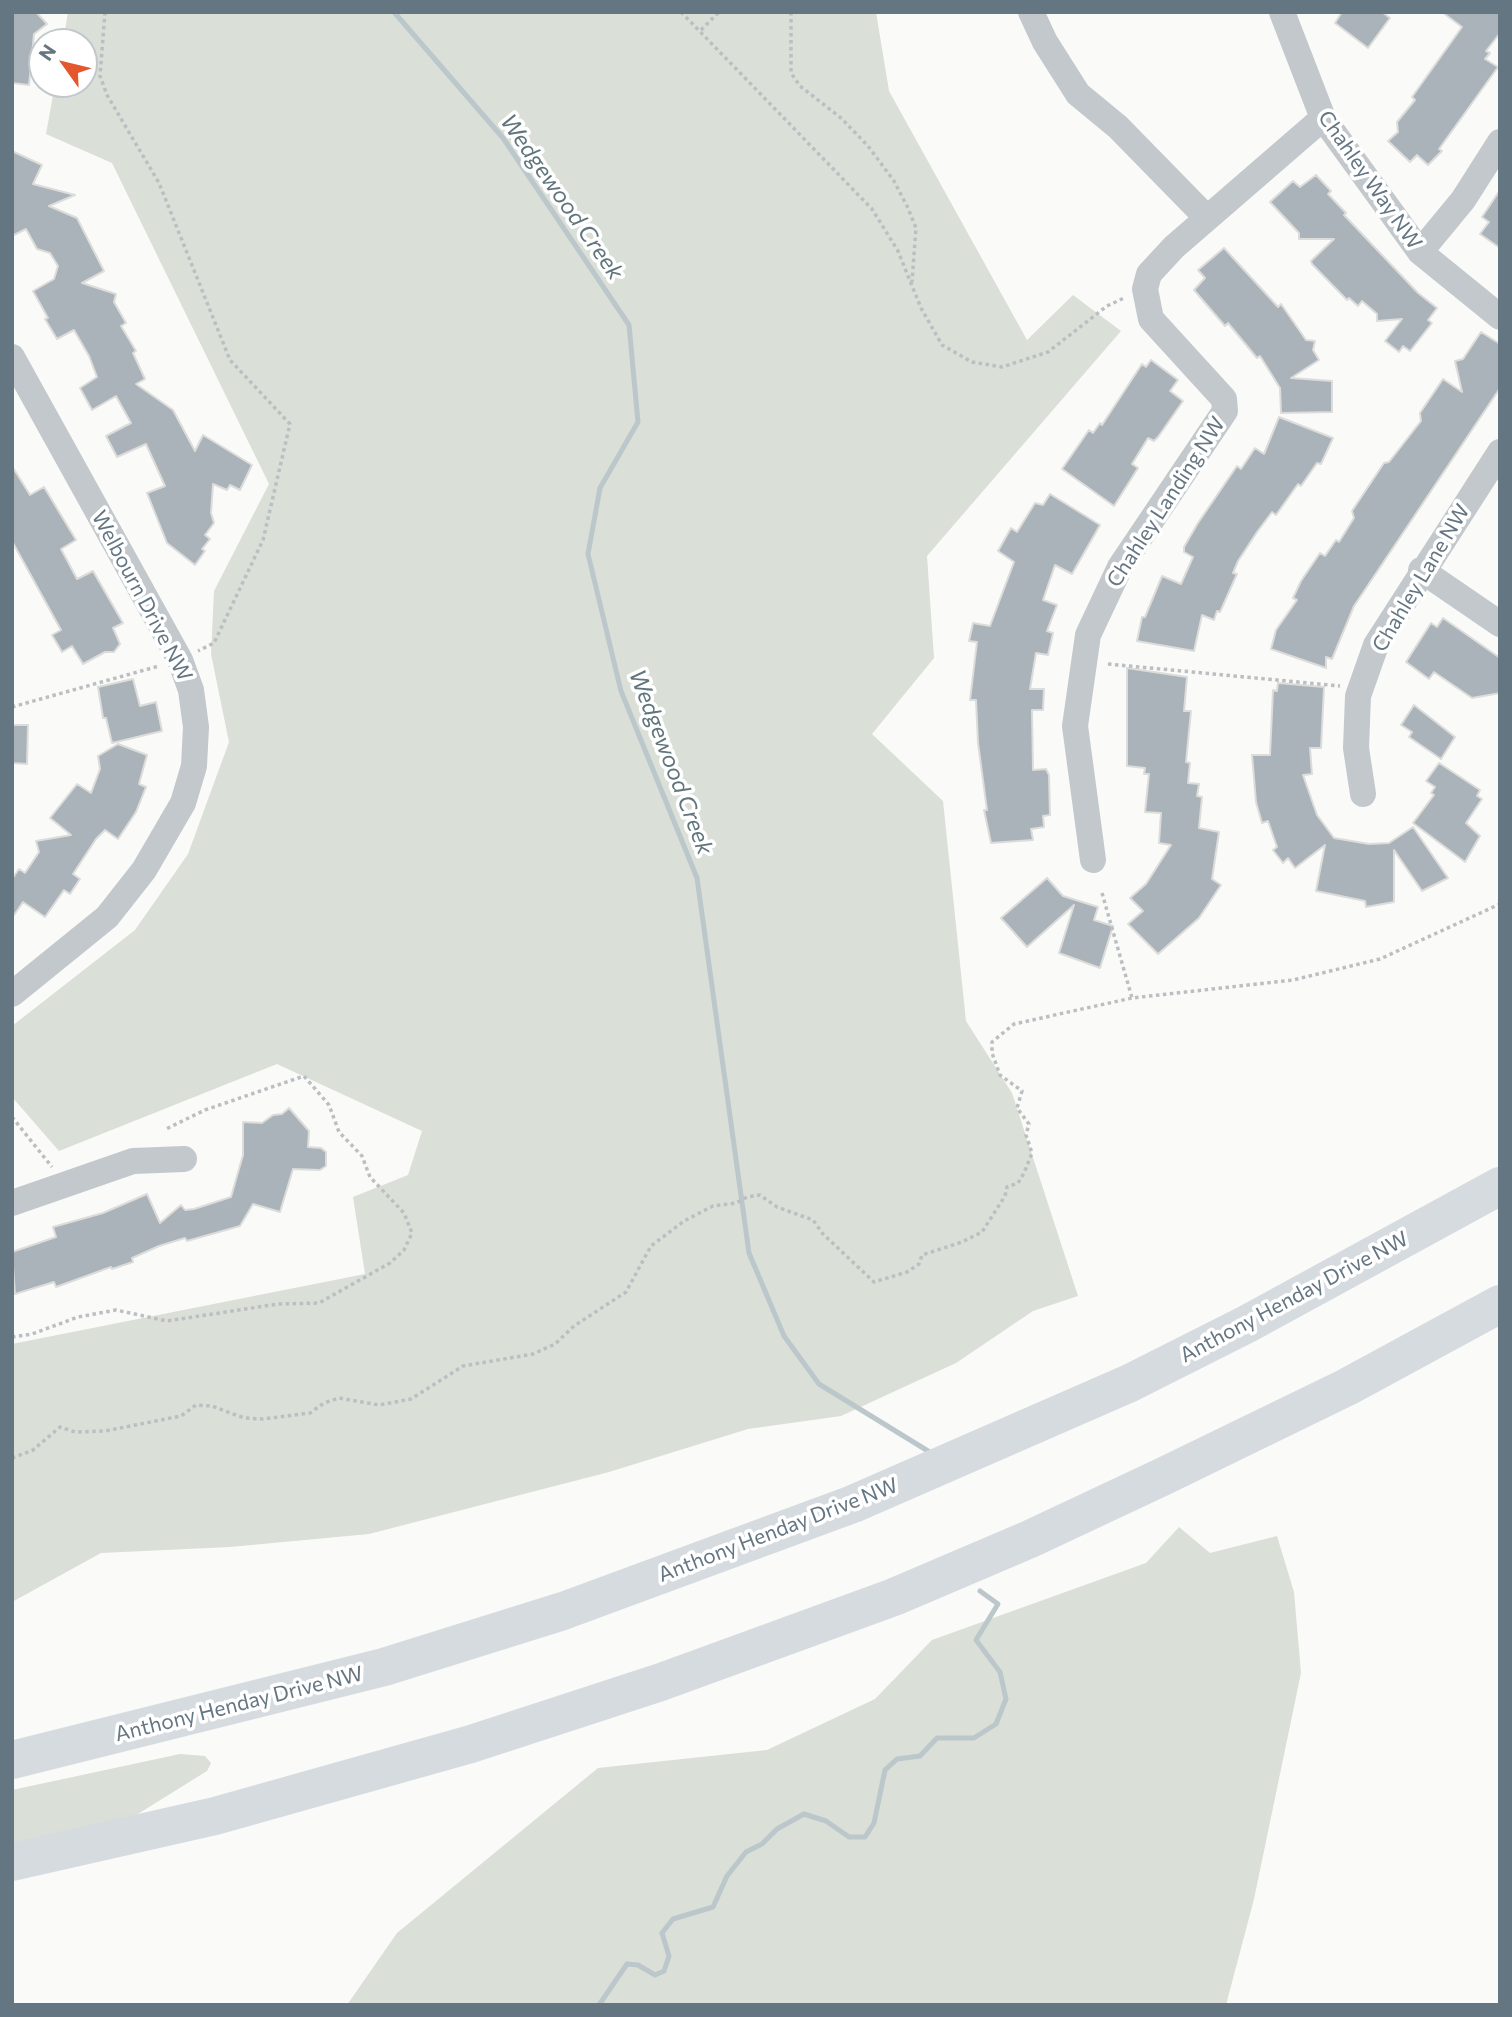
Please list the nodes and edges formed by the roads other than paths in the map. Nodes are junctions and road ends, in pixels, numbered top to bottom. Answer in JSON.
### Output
{"nodes":[{"id":1,"x":1031,"y":12,"type":"edge"},
{"id":2,"x":1282,"y":12,"type":"edge"},
{"id":3,"x":1323,"y":118,"type":"junction"},
{"id":4,"x":1500,"y":142,"type":"edge"},
{"id":5,"x":1207,"y":218,"type":"junction"},
{"id":6,"x":1420,"y":252,"type":"junction"},
{"id":7,"x":1500,"y":317,"type":"edge"},
{"id":8,"x":12,"y":357,"type":"edge"},
{"id":9,"x":1500,"y":452,"type":"edge"},
{"id":10,"x":1421,"y":570,"type":"junction"},
{"id":11,"x":1500,"y":624,"type":"edge"},
{"id":12,"x":1363,"y":794,"type":"dead end"},
{"id":13,"x":1093,"y":860,"type":"dead end"},
{"id":14,"x":12,"y":995,"type":"edge"},
{"id":15,"x":184,"y":1159,"type":"dead end"},
{"id":16,"x":1500,"y":1186,"type":"edge"},
{"id":17,"x":12,"y":1203,"type":"edge"},
{"id":18,"x":1500,"y":1304,"type":"edge"},
{"id":19,"x":12,"y":1760,"type":"edge"},
{"id":20,"x":12,"y":1862,"type":"edge"}],
"edges":[{"from":1,"to":5,"type":"street"},
{"from":2,"to":3,"type":"street","name":"Chahley Way NW"},
{"from":3,"to":5,"type":"street"},
{"from":3,"to":6,"type":"street","name":"Chahley Way NW"},
{"from":4,"to":6,"type":"street"},
{"from":5,"to":13,"type":"street","name":"Chahley Landing NW"},
{"from":6,"to":7,"type":"street","name":"Chahley Way NW"},
{"from":8,"to":14,"type":"street","name":"Welbourn Drive NW"},
{"from":9,"to":10,"type":"street","name":"Chahley Lane NW"},
{"from":10,"to":11,"type":"street"},
{"from":10,"to":12,"type":"street","name":"Chahley Lane NW"},
{"from":15,"to":17,"type":"street"},
{"from":16,"to":19,"type":"highway","name":"Anthony Henday Drive NW"},
{"from":18,"to":20,"type":"highway"}]}
